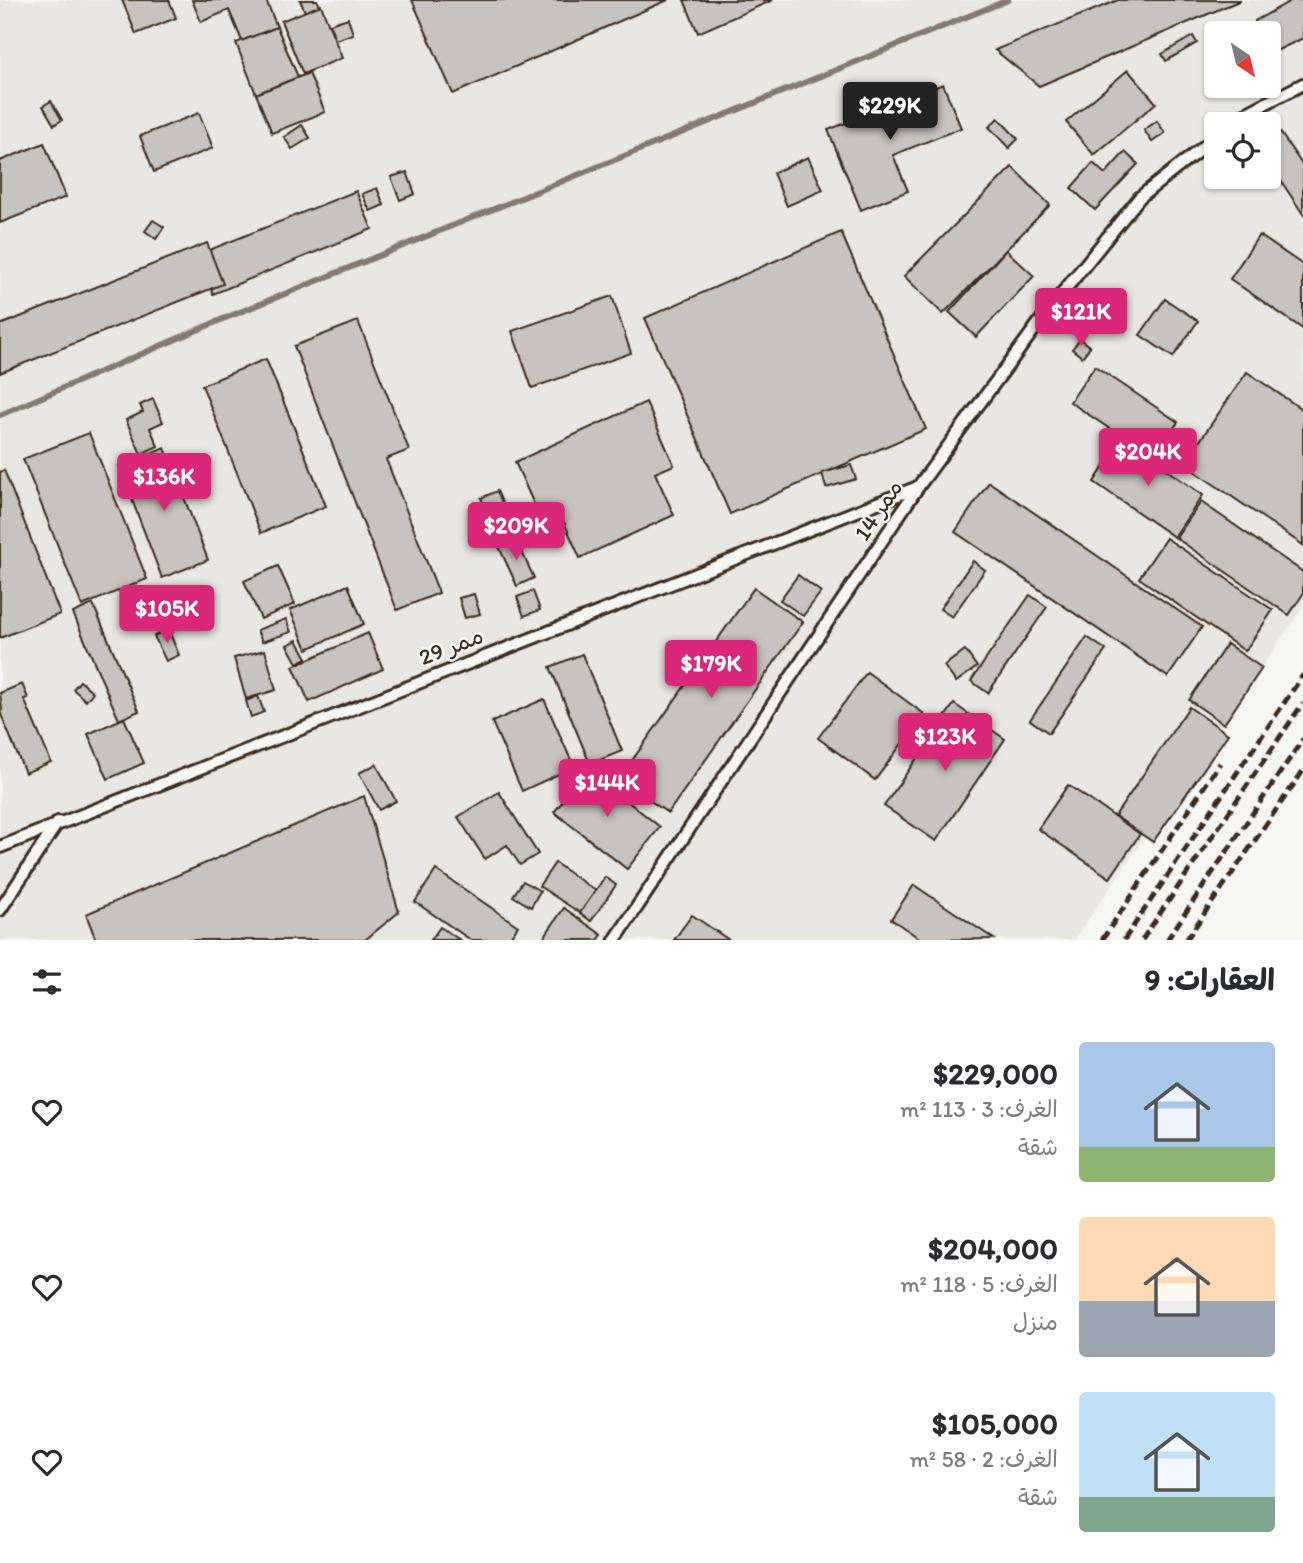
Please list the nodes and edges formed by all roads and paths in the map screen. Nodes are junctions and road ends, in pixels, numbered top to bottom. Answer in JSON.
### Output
{"nodes":[{"id":1,"x":1303,"y":84,"type":"edge"},
{"id":2,"x":1249,"y":112,"type":"edge"},
{"id":3,"x":1204,"y":146,"type":"edge"},
{"id":4,"x":918,"y":487,"type":"junction"},
{"id":5,"x":58,"y":822,"type":"junction"},
{"id":6,"x":0,"y":847,"type":"edge"},
{"id":7,"x":0,"y":910,"type":"edge"},
{"id":8,"x":615,"y":940,"type":"edge"}],
"edges":[{"from":1,"to":2,"type":"lane"},
{"from":3,"to":4,"type":"lane","name":"ممر 14"},
{"from":4,"to":5,"type":"lane","name":"ممر 29"},
{"from":4,"to":8,"type":"lane","name":"ممر 14"},
{"from":5,"to":6,"type":"lane","name":"ممر 29"},
{"from":5,"to":7,"type":"lane"}]}
